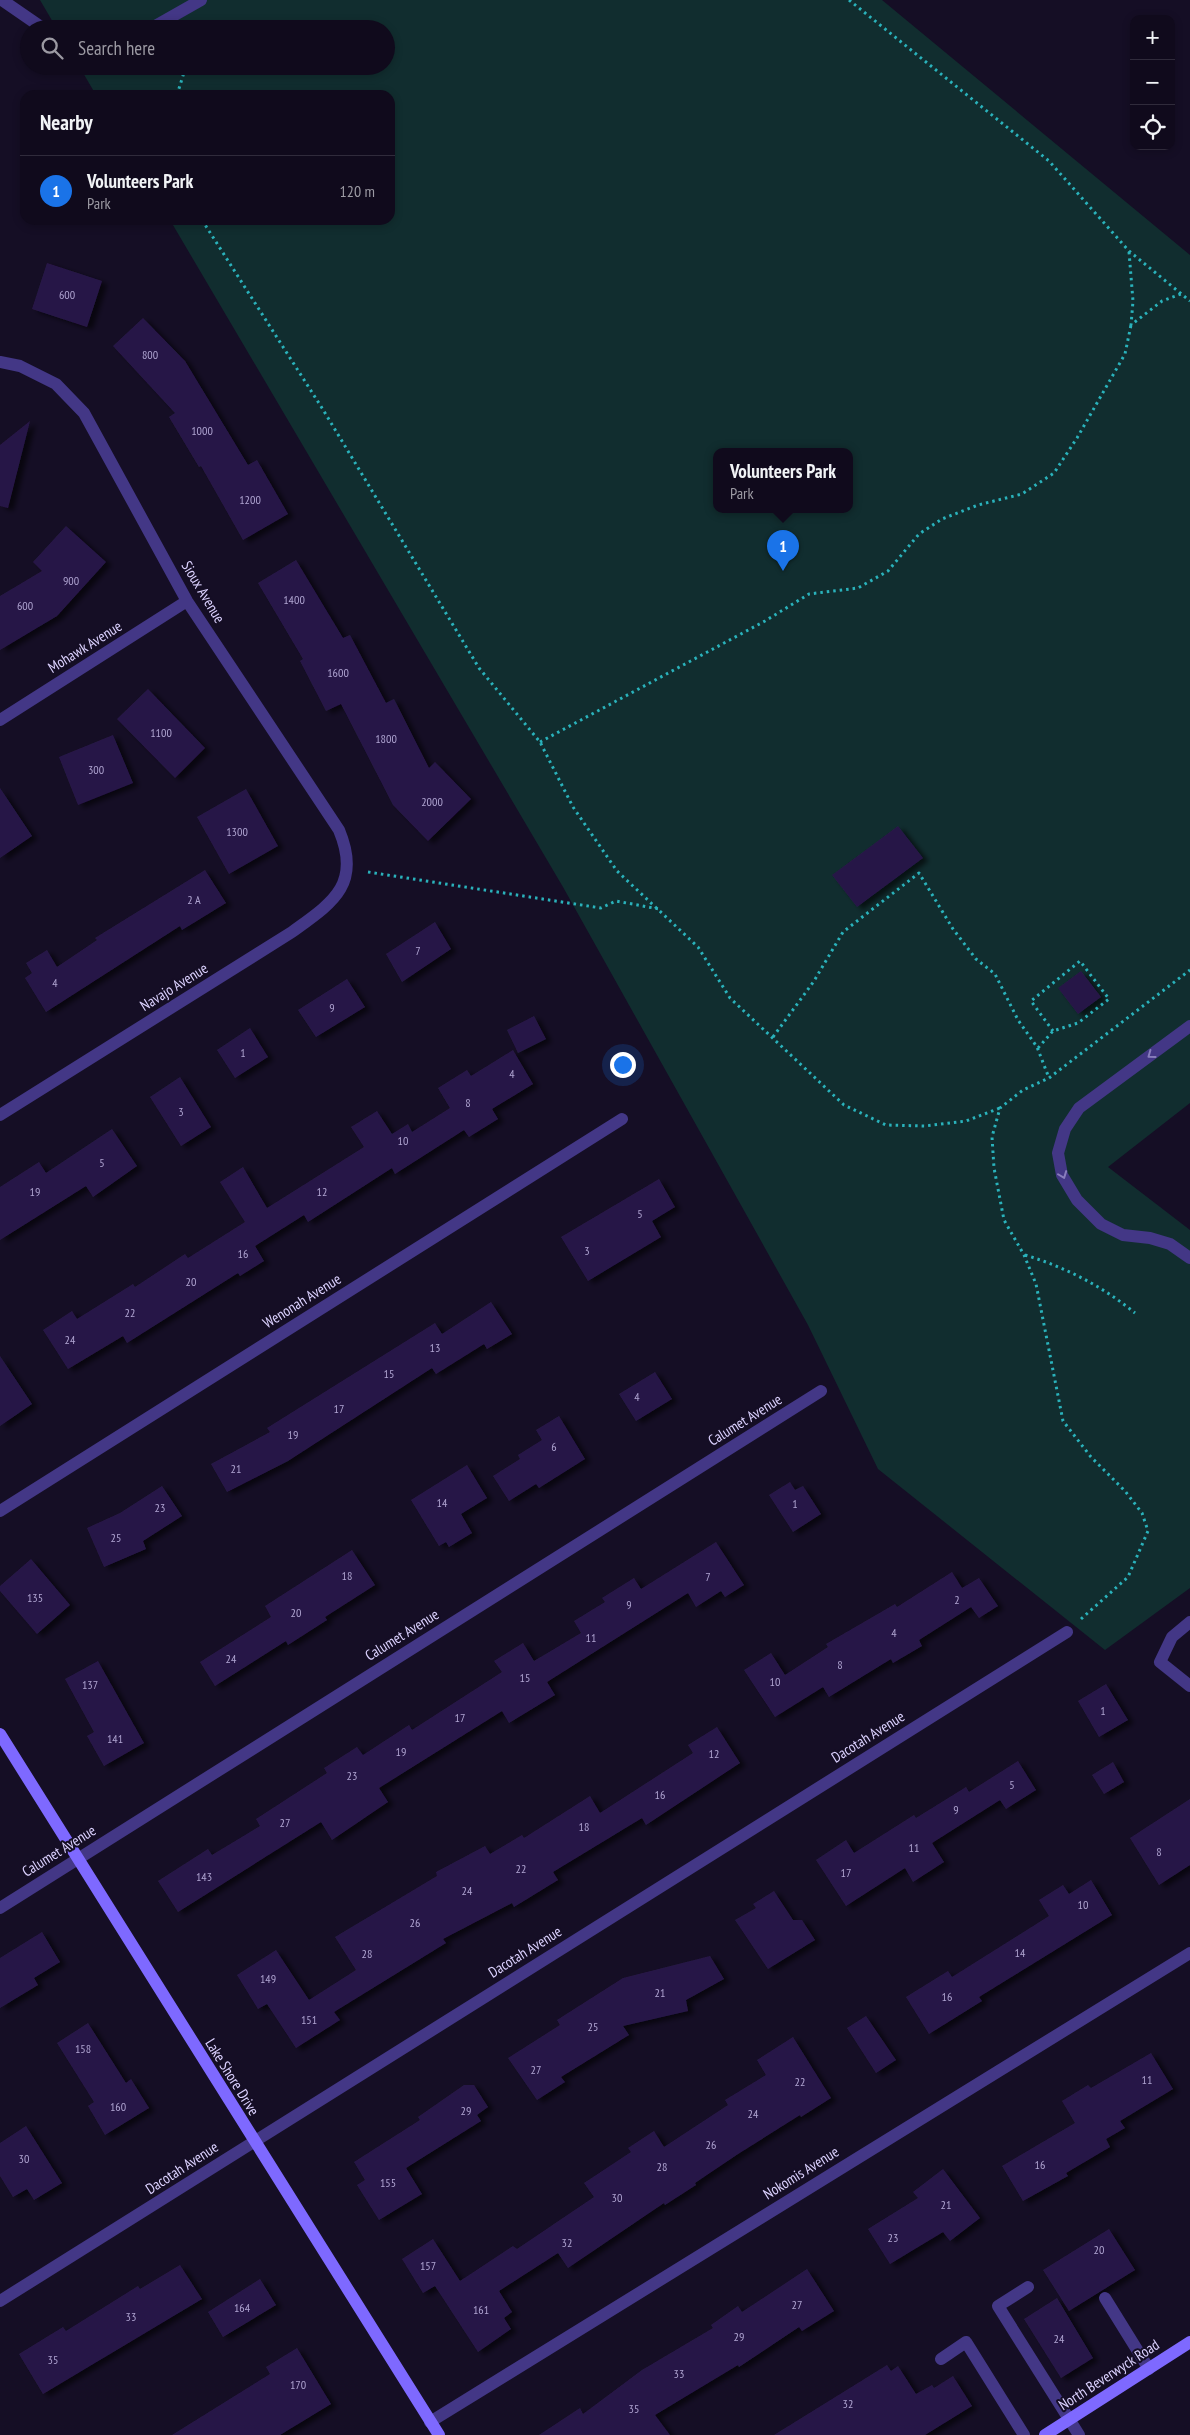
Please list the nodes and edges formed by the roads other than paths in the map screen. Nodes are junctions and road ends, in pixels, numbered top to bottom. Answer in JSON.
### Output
{"nodes":[{"id":1,"x":2,"y":0,"type":"edge"},
{"id":2,"x":201,"y":0,"type":"edge"},
{"id":3,"x":31,"y":20,"type":"edge"},
{"id":4,"x":166,"y":20,"type":"edge"},
{"id":5,"x":0,"y":362,"type":"edge"},
{"id":6,"x":188,"y":601,"type":"junction"},
{"id":7,"x":0,"y":720,"type":"edge"},
{"id":8,"x":347,"y":869,"type":"joint"},
{"id":9,"x":1190,"y":1026,"type":"edge"},
{"id":10,"x":0,"y":1115,"type":"edge"},
{"id":11,"x":622,"y":1119,"type":"dead end"},
{"id":12,"x":1190,"y":1258,"type":"edge"},
{"id":13,"x":821,"y":1391,"type":"dead end"},
{"id":14,"x":0,"y":1512,"type":"edge"},
{"id":15,"x":1190,"y":1622,"type":"edge"},
{"id":16,"x":1067,"y":1632,"type":"road end"},
{"id":17,"x":1190,"y":1686,"type":"edge"},
{"id":18,"x":0,"y":1734,"type":"edge"},
{"id":19,"x":77,"y":1859,"type":"junction"},
{"id":20,"x":0,"y":1908,"type":"edge"},
{"id":21,"x":1190,"y":1953,"type":"edge"},
{"id":22,"x":253,"y":2141,"type":"junction"},
{"id":23,"x":1028,"y":2287,"type":"dead end"},
{"id":24,"x":1105,"y":2298,"type":"dead end"},
{"id":25,"x":0,"y":2301,"type":"edge"},
{"id":26,"x":1190,"y":2342,"type":"edge"},
{"id":27,"x":941,"y":2359,"type":"dead end"},
{"id":28,"x":1149,"y":2369,"type":"junction"},
{"id":29,"x":1069,"y":2420,"type":"junction"},
{"id":30,"x":434,"y":2431,"type":"edge"},
{"id":31,"x":1024,"y":2435,"type":"edge"},
{"id":32,"x":1045,"y":2435,"type":"edge"},
{"id":33,"x":1079,"y":2435,"type":"edge"}],
"edges":[{"from":1,"to":3,"type":"street"},
{"from":2,"to":4,"type":"street"},
{"from":5,"to":6,"type":"street","name":"Sioux Avenue"},
{"from":6,"to":7,"type":"street","name":"Mohawk Avenue"},
{"from":6,"to":8,"type":"street","name":"Sioux Avenue"},
{"from":8,"to":10,"type":"street","name":"Navajo Avenue"},
{"from":9,"to":12,"type":"street","one_way":true},
{"from":11,"to":14,"type":"street","name":"Wenonah Avenue"},
{"from":13,"to":19,"type":"street","name":"Calumet Avenue"},
{"from":15,"to":17,"type":"street"},
{"from":16,"to":22,"type":"street","name":"Dacotah Avenue"},
{"from":18,"to":19,"type":"street","name":"Lake Shore Drive"},
{"from":19,"to":20,"type":"street","name":"Calumet Avenue"},
{"from":19,"to":22,"type":"street","name":"Lake Shore Drive"},
{"from":21,"to":30,"type":"street","name":"Nokomis Avenue"},
{"from":22,"to":25,"type":"street","name":"Dacotah Avenue"},
{"from":22,"to":30,"type":"street","name":"Lake Shore Drive"},
{"from":23,"to":29,"type":"street"},
{"from":24,"to":28,"type":"street"},
{"from":26,"to":28,"type":"street","name":"North Beverwyck Road"},
{"from":27,"to":31,"type":"street"},
{"from":28,"to":29,"type":"street","name":"North Beverwyck Road"},
{"from":29,"to":32,"type":"street","name":"North Beverwyck Road"},
{"from":29,"to":33,"type":"street"}]}
